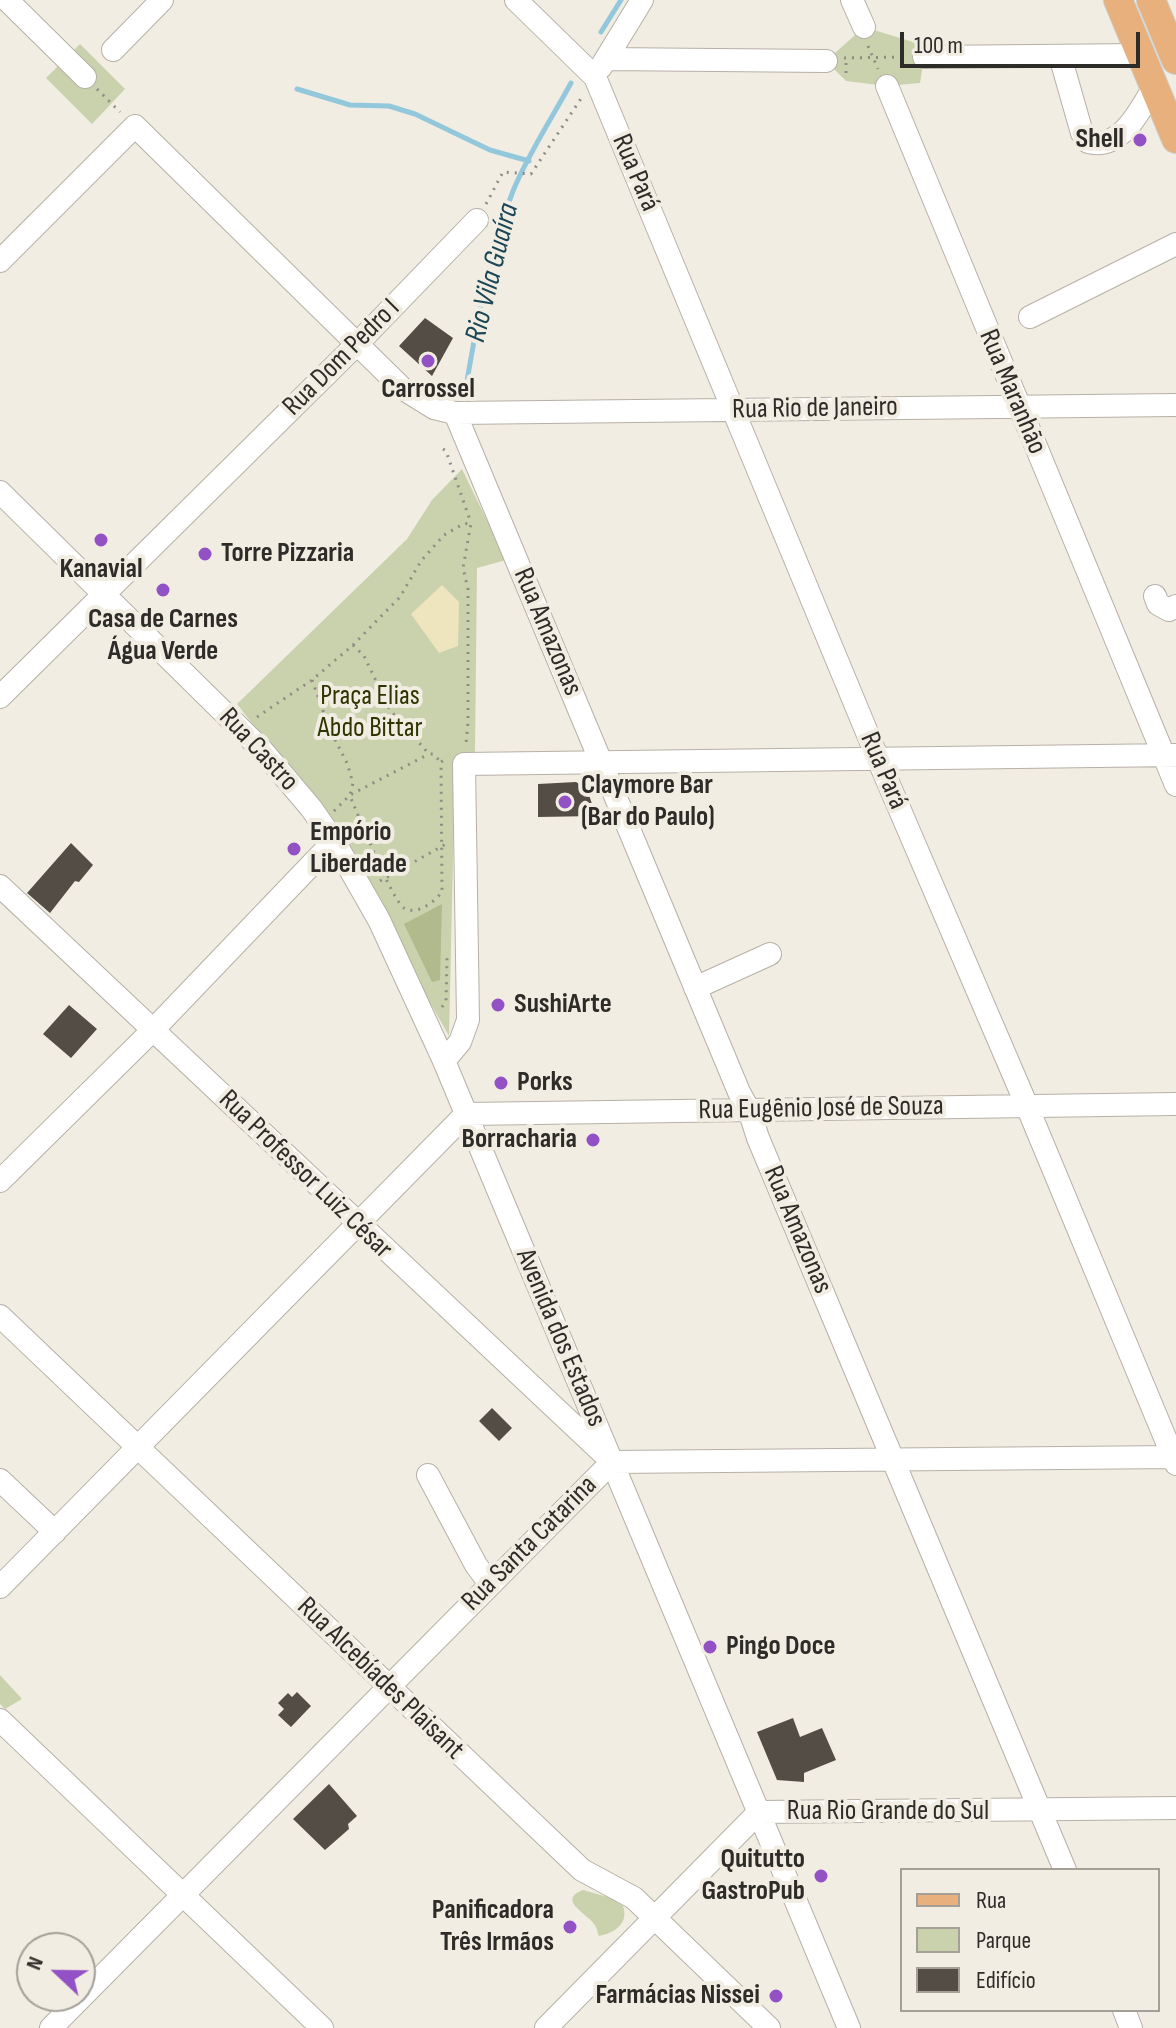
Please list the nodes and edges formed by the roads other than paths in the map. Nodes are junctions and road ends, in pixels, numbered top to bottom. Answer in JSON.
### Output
{"nodes":[{"id":1,"x":7,"y":0,"type":"edge"},
{"id":2,"x":162,"y":0,"type":"edge"},
{"id":3,"x":516,"y":0,"type":"edge"},
{"id":4,"x":642,"y":0,"type":"edge"},
{"id":5,"x":852,"y":0,"type":"edge"},
{"id":6,"x":1118,"y":0,"type":"edge"},
{"id":7,"x":1151,"y":0,"type":"edge"},
{"id":8,"x":864,"y":27,"type":"road end"},
{"id":9,"x":113,"y":50,"type":"dead end"},
{"id":10,"x":1141,"y":55,"type":"junction"},
{"id":11,"x":1060,"y":56,"type":"junction"},
{"id":12,"x":1175,"y":56,"type":"edge"},
{"id":13,"x":924,"y":57,"type":"road end"},
{"id":14,"x":826,"y":61,"type":"road end"},
{"id":15,"x":600,"y":68,"type":"junction"},
{"id":16,"x":85,"y":77,"type":"road end"},
{"id":17,"x":887,"y":86,"type":"road end"},
{"id":18,"x":1154,"y":87,"type":"junction"},
{"id":19,"x":1176,"y":139,"type":"edge"},
{"id":20,"x":477,"y":220,"type":"road end"},
{"id":21,"x":1176,"y":244,"type":"edge"},
{"id":22,"x":0,"y":261,"type":"edge"},
{"id":23,"x":1030,"y":317,"type":"dead end"},
{"id":24,"x":357,"y":344,"type":"junction"},
{"id":25,"x":1176,"y":405,"type":"edge"},
{"id":26,"x":1018,"y":407,"type":"junction"},
{"id":27,"x":734,"y":410,"type":"junction"},
{"id":28,"x":455,"y":413,"type":"junction"},
{"id":29,"x":0,"y":492,"type":"edge"},
{"id":30,"x":104,"y":594,"type":"junction"},
{"id":31,"x":1155,"y":596,"type":"dead end"},
{"id":32,"x":1176,"y":606,"type":"edge"},
{"id":33,"x":0,"y":697,"type":"edge"},
{"id":34,"x":1170,"y":755,"type":"edge"},
{"id":35,"x":878,"y":759,"type":"junction"},
{"id":36,"x":601,"y":762,"type":"junction"},
{"id":37,"x":1176,"y":785,"type":"edge"},
{"id":38,"x":334,"y":841,"type":"junction"},
{"id":39,"x":0,"y":886,"type":"edge"},
{"id":40,"x":770,"y":954,"type":"dead end"},
{"id":41,"x":695,"y":988,"type":"junction"},
{"id":42,"x":153,"y":1030,"type":"junction"},
{"id":43,"x":444,"y":1061,"type":"junction"},
{"id":44,"x":1176,"y":1104,"type":"edge"},
{"id":45,"x":1027,"y":1106,"type":"junction"},
{"id":46,"x":749,"y":1110,"type":"junction"},
{"id":47,"x":466,"y":1114,"type":"junction"},
{"id":48,"x":0,"y":1181,"type":"edge"},
{"id":49,"x":357,"y":1225,"type":"junction"},
{"id":50,"x":0,"y":1316,"type":"edge"},
{"id":51,"x":138,"y":1448,"type":"junction"},
{"id":52,"x":1175,"y":1459,"type":"edge"},
{"id":53,"x":894,"y":1461,"type":"junction"},
{"id":54,"x":612,"y":1462,"type":"junction"},
{"id":55,"x":428,"y":1475,"type":"dead end"},
{"id":56,"x":0,"y":1480,"type":"edge"},
{"id":57,"x":55,"y":1532,"type":"junction"},
{"id":58,"x":490,"y":1584,"type":"junction"},
{"id":59,"x":0,"y":1587,"type":"edge"},
{"id":60,"x":388,"y":1687,"type":"junction"},
{"id":61,"x":0,"y":1720,"type":"edge"},
{"id":62,"x":1176,"y":1808,"type":"edge"},
{"id":63,"x":1040,"y":1811,"type":"junction"},
{"id":64,"x":759,"y":1812,"type":"junction"},
{"id":65,"x":1064,"y":1868,"type":"edge"},
{"id":66,"x":183,"y":1895,"type":"junction"},
{"id":67,"x":655,"y":1916,"type":"junction"},
{"id":68,"x":51,"y":2028,"type":"edge"},
{"id":69,"x":322,"y":2028,"type":"edge"},
{"id":70,"x":546,"y":2028,"type":"edge"},
{"id":71,"x":769,"y":2028,"type":"edge"},
{"id":72,"x":849,"y":2028,"type":"edge"}],
"edges":[{"from":1,"to":16,"type":"street"},
{"from":2,"to":9,"type":"street"},
{"from":3,"to":15,"type":"street"},
{"from":4,"to":15,"type":"street"},
{"from":5,"to":8,"type":"street"},
{"from":6,"to":10,"type":"main road"},
{"from":7,"to":12,"type":"main road"},
{"from":10,"to":11,"type":"street"},
{"from":10,"to":18,"type":"main road"},
{"from":11,"to":13,"type":"street"},
{"from":11,"to":18,"type":"street"},
{"from":14,"to":15,"type":"street"},
{"from":15,"to":27,"type":"street","name":"Rua Pará"},
{"from":17,"to":26,"type":"street","name":"Rua Maranhão"},
{"from":18,"to":19,"type":"main road"},
{"from":20,"to":24,"type":"street","name":"Rua Dom Pedro I"},
{"from":21,"to":23,"type":"street"},
{"from":22,"to":24,"type":"street"},
{"from":24,"to":28,"type":"street"},
{"from":24,"to":30,"type":"street","name":"Rua Dom Pedro I"},
{"from":25,"to":26,"type":"street","name":"Rua Rio de Janeiro"},
{"from":26,"to":27,"type":"street","name":"Rua Rio de Janeiro"},
{"from":26,"to":34,"type":"street","name":"Rua Maranhão"},
{"from":27,"to":28,"type":"street","name":"Rua Rio de Janeiro"},
{"from":27,"to":35,"type":"street","name":"Rua Pará"},
{"from":28,"to":36,"type":"street","name":"Rua Amazonas"},
{"from":29,"to":30,"type":"street","name":"Rua Castro"},
{"from":30,"to":33,"type":"street","name":"Rua Dom Pedro I"},
{"from":30,"to":38,"type":"street","name":"Rua Castro"},
{"from":31,"to":32,"type":"street"},
{"from":34,"to":35,"type":"street"},
{"from":34,"to":37,"type":"street","name":"Rua Maranhão"},
{"from":35,"to":36,"type":"street"},
{"from":35,"to":45,"type":"street","name":"Rua Pará"},
{"from":36,"to":41,"type":"street","name":"Rua Amazonas"},
{"from":36,"to":43,"type":"street"},
{"from":38,"to":42,"type":"street"},
{"from":38,"to":43,"type":"street","name":"Rua Castro"},
{"from":39,"to":42,"type":"street","name":"Rua Professor Luiz César"},
{"from":40,"to":41,"type":"street"},
{"from":41,"to":46,"type":"street","name":"Rua Amazonas"},
{"from":42,"to":48,"type":"street"},
{"from":42,"to":49,"type":"street","name":"Rua Professor Luiz César"},
{"from":43,"to":47,"type":"street","name":"Avenida dos Estados"},
{"from":44,"to":45,"type":"street","name":"Rua Eugênio José de Souza"},
{"from":45,"to":46,"type":"street","name":"Rua Eugênio José de Souza"},
{"from":45,"to":52,"type":"street","name":"Rua Pará"},
{"from":46,"to":47,"type":"street","name":"Rua Eugênio José de Souza"},
{"from":46,"to":53,"type":"street","name":"Rua Amazonas"},
{"from":47,"to":49,"type":"street"},
{"from":47,"to":54,"type":"street","name":"Avenida dos Estados"},
{"from":49,"to":51,"type":"street"},
{"from":49,"to":54,"type":"street","name":"Rua Professor Luiz César"},
{"from":50,"to":51,"type":"street","name":"Rua Alcebíades Plaisant"},
{"from":51,"to":57,"type":"street"},
{"from":51,"to":60,"type":"street","name":"Rua Alcebíades Plaisant"},
{"from":52,"to":53,"type":"street","name":"Rua Santa Catarina"},
{"from":53,"to":54,"type":"street","name":"Rua Santa Catarina"},
{"from":53,"to":63,"type":"street","name":"Rua Amazonas"},
{"from":54,"to":58,"type":"street","name":"Rua Santa Catarina"},
{"from":54,"to":64,"type":"street","name":"Avenida dos Estados"},
{"from":55,"to":58,"type":"street"},
{"from":56,"to":57,"type":"street"},
{"from":57,"to":59,"type":"street"},
{"from":58,"to":60,"type":"street","name":"Rua Santa Catarina"},
{"from":60,"to":66,"type":"street","name":"Rua Santa Catarina"},
{"from":60,"to":67,"type":"street","name":"Rua Alcebíades Plaisant"},
{"from":61,"to":66,"type":"street"},
{"from":62,"to":63,"type":"street","name":"Rua Rio Grande do Sul"},
{"from":63,"to":64,"type":"street","name":"Rua Rio Grande do Sul"},
{"from":63,"to":65,"type":"street","name":"Rua Amazonas"},
{"from":64,"to":67,"type":"street","name":"Rua Rio Grande do Sul"},
{"from":64,"to":72,"type":"street","name":"Avenida dos Estados"},
{"from":66,"to":68,"type":"street","name":"Rua Santa Catarina"},
{"from":66,"to":69,"type":"street"},
{"from":67,"to":70,"type":"street","name":"Rua Rio Grande do Sul"},
{"from":67,"to":71,"type":"street","name":"Rua Alcebíades Plaisant"}]}
